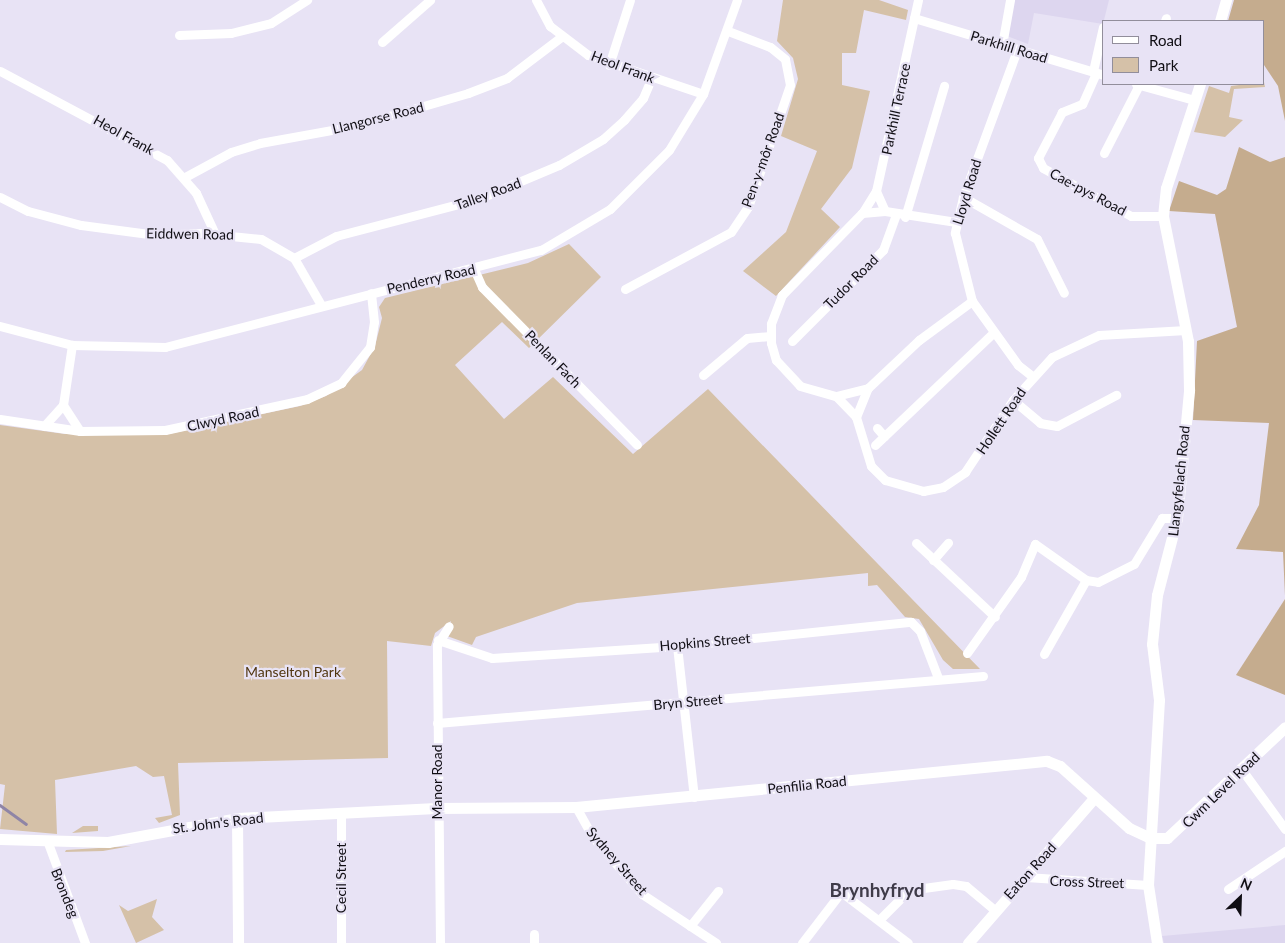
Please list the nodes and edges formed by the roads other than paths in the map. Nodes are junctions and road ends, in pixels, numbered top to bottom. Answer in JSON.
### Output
{"nodes":[{"id":1,"x":307,"y":0,"type":"edge"},
{"id":2,"x":430,"y":0,"type":"edge"},
{"id":3,"x":536,"y":0,"type":"edge"},
{"id":4,"x":630,"y":0,"type":"edge"},
{"id":5,"x":737,"y":0,"type":"edge"},
{"id":6,"x":918,"y":0,"type":"edge"},
{"id":7,"x":1010,"y":0,"type":"edge"},
{"id":8,"x":1226,"y":0,"type":"edge"},
{"id":9,"x":914,"y":18,"type":"junction"},
{"id":10,"x":1220,"y":20,"type":"edge"},
{"id":11,"x":728,"y":32,"type":"junction"},
{"id":12,"x":178,"y":35,"type":"dead end"},
{"id":13,"x":1102,"y":36,"type":"edge"},
{"id":14,"x":561,"y":37,"type":"junction"},
{"id":15,"x":382,"y":42,"type":"dead end"},
{"id":16,"x":1002,"y":45,"type":"junction"},
{"id":17,"x":1017,"y":50,"type":"junction"},
{"id":18,"x":609,"y":65,"type":"junction"},
{"id":19,"x":0,"y":71,"type":"edge"},
{"id":20,"x":1098,"y":73,"type":"edge"},
{"id":21,"x":651,"y":78,"type":"junction"},
{"id":22,"x":1138,"y":85,"type":"edge"},
{"id":23,"x":1200,"y":85,"type":"edge"},
{"id":24,"x":944,"y":86,"type":"dead end"},
{"id":25,"x":1153,"y":86,"type":"edge"},
{"id":26,"x":703,"y":94,"type":"junction"},
{"id":27,"x":1194,"y":100,"type":"junction"},
{"id":28,"x":1100,"y":136,"type":"dead end"},
{"id":29,"x":1110,"y":140,"type":"junction"},
{"id":30,"x":1104,"y":153,"type":"dead end"},
{"id":31,"x":185,"y":177,"type":"junction"},
{"id":32,"x":876,"y":191,"type":"junction"},
{"id":33,"x":0,"y":197,"type":"edge"},
{"id":34,"x":964,"y":197,"type":"junction"},
{"id":35,"x":884,"y":211,"type":"junction"},
{"id":36,"x":862,"y":214,"type":"junction"},
{"id":37,"x":901,"y":216,"type":"junction"},
{"id":38,"x":1163,"y":216,"type":"junction"},
{"id":39,"x":956,"y":222,"type":"junction"},
{"id":40,"x":215,"y":234,"type":"junction"},
{"id":41,"x":294,"y":258,"type":"junction"},
{"id":42,"x":474,"y":269,"type":"junction"},
{"id":43,"x":625,"y":289,"type":"dead end"},
{"id":44,"x":371,"y":293,"type":"junction"},
{"id":45,"x":1064,"y":293,"type":"dead end"},
{"id":46,"x":972,"y":301,"type":"junction"},
{"id":47,"x":321,"y":306,"type":"junction"},
{"id":48,"x":0,"y":326,"type":"edge"},
{"id":49,"x":1186,"y":330,"type":"junction"},
{"id":50,"x":993,"y":333,"type":"junction"},
{"id":51,"x":771,"y":336,"type":"junction"},
{"id":52,"x":792,"y":341,"type":"dead end"},
{"id":53,"x":72,"y":346,"type":"junction"},
{"id":54,"x":703,"y":374,"type":"dead end"},
{"id":55,"x":1032,"y":376,"type":"junction"},
{"id":56,"x":868,"y":388,"type":"junction"},
{"id":57,"x":1116,"y":395,"type":"dead end"},
{"id":58,"x":836,"y":396,"type":"junction"},
{"id":59,"x":1013,"y":400,"type":"junction"},
{"id":60,"x":64,"y":405,"type":"junction"},
{"id":61,"x":856,"y":417,"type":"junction"},
{"id":62,"x":0,"y":419,"type":"edge"},
{"id":63,"x":44,"y":426,"type":"junction"},
{"id":64,"x":877,"y":428,"type":"dead end"},
{"id":65,"x":80,"y":431,"type":"junction"},
{"id":66,"x":884,"y":436,"type":"junction"},
{"id":67,"x":637,"y":445,"type":"dead end"},
{"id":68,"x":875,"y":445,"type":"dead end"},
{"id":69,"x":1177,"y":518,"type":"junction"},
{"id":70,"x":916,"y":543,"type":"dead end"},
{"id":71,"x":948,"y":543,"type":"dead end"},
{"id":72,"x":934,"y":560,"type":"junction"},
{"id":73,"x":1086,"y":580,"type":"junction"},
{"id":74,"x":994,"y":616,"type":"junction"},
{"id":75,"x":449,"y":626,"type":"dead end"},
{"id":76,"x":438,"y":640,"type":"junction"},
{"id":77,"x":677,"y":646,"type":"junction"},
{"id":78,"x":967,"y":653,"type":"dead end"},
{"id":79,"x":1044,"y":654,"type":"dead end"},
{"id":80,"x":983,"y":676,"type":"dead end"},
{"id":81,"x":938,"y":678,"type":"junction"},
{"id":82,"x":683,"y":702,"type":"junction"},
{"id":83,"x":437,"y":723,"type":"junction"},
{"id":84,"x":1285,"y":727,"type":"edge"},
{"id":85,"x":1242,"y":770,"type":"junction"},
{"id":86,"x":694,"y":797,"type":"junction"},
{"id":87,"x":1093,"y":799,"type":"junction"},
{"id":88,"x":576,"y":807,"type":"junction"},
{"id":89,"x":436,"y":808,"type":"junction"},
{"id":90,"x":341,"y":812,"type":"junction"},
{"id":91,"x":237,"y":818,"type":"junction"},
{"id":92,"x":1285,"y":829,"type":"edge"},
{"id":93,"x":1150,"y":838,"type":"junction"},
{"id":94,"x":0,"y":839,"type":"edge"},
{"id":95,"x":48,"y":843,"type":"junction"},
{"id":96,"x":1285,"y":851,"type":"edge"},
{"id":97,"x":1026,"y":877,"type":"junction"},
{"id":98,"x":1148,"y":885,"type":"junction"},
{"id":99,"x":1228,"y":889,"type":"dead end"},
{"id":100,"x":718,"y":891,"type":"dead end"},
{"id":101,"x":995,"y":910,"type":"junction"},
{"id":102,"x":880,"y":919,"type":"junction"},
{"id":103,"x":690,"y":926,"type":"junction"},
{"id":104,"x":85,"y":943,"type":"edge"},
{"id":105,"x":238,"y":943,"type":"edge"},
{"id":106,"x":341,"y":943,"type":"edge"},
{"id":107,"x":440,"y":943,"type":"edge"},
{"id":108,"x":716,"y":943,"type":"edge"},
{"id":109,"x":802,"y":943,"type":"edge"},
{"id":110,"x":908,"y":943,"type":"edge"},
{"id":111,"x":968,"y":943,"type":"edge"},
{"id":112,"x":1157,"y":943,"type":"edge"}],
"edges":[{"from":1,"to":12,"type":"street"},
{"from":2,"to":15,"type":"street"},
{"from":3,"to":14,"type":"street","name":"Heol Frank"},
{"from":4,"to":18,"type":"street"},
{"from":5,"to":11,"type":"street","name":"Penderry Road"},
{"from":6,"to":9,"type":"street","name":"Parkhill Terrace"},
{"from":7,"to":16,"type":"street"},
{"from":8,"to":10,"type":"street"},
{"from":9,"to":16,"type":"street","name":"Parkhill Road"},
{"from":9,"to":32,"type":"street","name":"Parkhill Terrace"},
{"from":11,"to":26,"type":"street","name":"Penderry Road"},
{"from":11,"to":43,"type":"street","name":"Pen-y-môr Road"},
{"from":13,"to":20,"type":"street"},
{"from":14,"to":18,"type":"street","name":"Heol Frank"},
{"from":14,"to":31,"type":"street","name":"Llangorse Road"},
{"from":16,"to":17,"type":"street","name":"Parkhill Road"},
{"from":17,"to":20,"type":"street","name":"Parkhill Road"},
{"from":17,"to":34,"type":"street","name":"Lloyd Road"},
{"from":18,"to":21,"type":"street","name":"Heol Frank"},
{"from":19,"to":31,"type":"street","name":"Heol Frank"},
{"from":20,"to":38,"type":"street","name":"Cae-pys Road"},
{"from":21,"to":26,"type":"street","name":"Heol Frank"},
{"from":21,"to":41,"type":"street","name":"Talley Road"},
{"from":22,"to":29,"type":"street"},
{"from":23,"to":27,"type":"street","name":"Llangyfelach Road"},
{"from":24,"to":37,"type":"street","name":"Tudor Road"},
{"from":25,"to":27,"type":"street"},
{"from":26,"to":42,"type":"street","name":"Penderry Road"},
{"from":27,"to":38,"type":"street","name":"Llangyfelach Road"},
{"from":28,"to":29,"type":"street"},
{"from":29,"to":30,"type":"street"},
{"from":31,"to":40,"type":"street","name":"Heol Frank"},
{"from":32,"to":35,"type":"street"},
{"from":32,"to":36,"type":"street","name":"Parkhill Terrace"},
{"from":33,"to":40,"type":"street","name":"Eiddwen Road"},
{"from":34,"to":39,"type":"street","name":"Lloyd Road"},
{"from":34,"to":45,"type":"street"},
{"from":35,"to":36,"type":"street"},
{"from":35,"to":37,"type":"street"},
{"from":36,"to":51,"type":"street"},
{"from":37,"to":39,"type":"street"},
{"from":37,"to":52,"type":"street","name":"Tudor Road"},
{"from":38,"to":49,"type":"street","name":"Llangyfelach Road"},
{"from":39,"to":46,"type":"street","name":"Lloyd Road"},
{"from":40,"to":41,"type":"street","name":"Eiddwen Road"},
{"from":41,"to":47,"type":"street"},
{"from":42,"to":44,"type":"street","name":"Penderry Road"},
{"from":42,"to":67,"type":"street","name":"Penlan Fach"},
{"from":44,"to":47,"type":"street","name":"Penderry Road"},
{"from":44,"to":65,"type":"street","name":"Clwyd Road"},
{"from":46,"to":50,"type":"street","name":"Lloyd Road"},
{"from":46,"to":56,"type":"street"},
{"from":47,"to":53,"type":"street","name":"Penderry Road"},
{"from":48,"to":53,"type":"street","name":"Penderry Road"},
{"from":49,"to":55,"type":"street","name":"Hollett Road"},
{"from":49,"to":69,"type":"street","name":"Llangyfelach Road"},
{"from":50,"to":55,"type":"street","name":"Lloyd Road"},
{"from":50,"to":66,"type":"street"},
{"from":51,"to":54,"type":"street"},
{"from":51,"to":58,"type":"street"},
{"from":53,"to":60,"type":"street"},
{"from":55,"to":59,"type":"street","name":"Hollett Road"},
{"from":56,"to":58,"type":"street"},
{"from":56,"to":61,"type":"street"},
{"from":57,"to":59,"type":"street"},
{"from":58,"to":61,"type":"street","name":"Hollett Road"},
{"from":59,"to":61,"type":"street","name":"Hollett Road"},
{"from":60,"to":63,"type":"street"},
{"from":60,"to":65,"type":"street"},
{"from":62,"to":63,"type":"street","name":"Clwyd Road"},
{"from":63,"to":65,"type":"street","name":"Clwyd Road"},
{"from":64,"to":66,"type":"street"},
{"from":66,"to":68,"type":"street"},
{"from":69,"to":73,"type":"street"},
{"from":69,"to":93,"type":"street","name":"Llangyfelach Road"},
{"from":70,"to":72,"type":"street"},
{"from":71,"to":72,"type":"street"},
{"from":72,"to":74,"type":"street"},
{"from":73,"to":74,"type":"street"},
{"from":73,"to":79,"type":"street"},
{"from":74,"to":78,"type":"street"},
{"from":75,"to":76,"type":"street"},
{"from":76,"to":77,"type":"street","name":"Hopkins Street"},
{"from":76,"to":83,"type":"street","name":"Manor Road"},
{"from":77,"to":81,"type":"street","name":"Hopkins Street"},
{"from":77,"to":82,"type":"street"},
{"from":80,"to":81,"type":"street","name":"Bryn Street"},
{"from":81,"to":82,"type":"street","name":"Bryn Street"},
{"from":82,"to":83,"type":"street","name":"Bryn Street"},
{"from":82,"to":86,"type":"street"},
{"from":83,"to":89,"type":"street","name":"Manor Road"},
{"from":84,"to":85,"type":"street","name":"Cwm Level Road"},
{"from":85,"to":92,"type":"street"},
{"from":85,"to":93,"type":"street","name":"Cwm Level Road"},
{"from":86,"to":87,"type":"street","name":"Penfilia Road"},
{"from":86,"to":88,"type":"street","name":"Penfilia Road"},
{"from":87,"to":93,"type":"street","name":"Penfilia Road"},
{"from":87,"to":97,"type":"street","name":"Eaton Road"},
{"from":88,"to":89,"type":"street","name":"Penfilia Road"},
{"from":88,"to":103,"type":"street","name":"Sydney Street"},
{"from":89,"to":90,"type":"street","name":"St. John's Road"},
{"from":89,"to":107,"type":"street","name":"Manor Road"},
{"from":90,"to":91,"type":"street","name":"St. John's Road"},
{"from":90,"to":106,"type":"street","name":"Cecil Street"},
{"from":91,"to":95,"type":"street","name":"St. John's Road"},
{"from":91,"to":105,"type":"street"},
{"from":93,"to":98,"type":"street","name":"Llangyfelach Road"},
{"from":94,"to":95,"type":"street","name":"St. John's Road"},
{"from":95,"to":104,"type":"street","name":"Brondeg"},
{"from":96,"to":99,"type":"street"},
{"from":97,"to":98,"type":"street","name":"Cross Street"},
{"from":97,"to":101,"type":"street","name":"Eaton Road"},
{"from":98,"to":112,"type":"street","name":"Llangyfelach Road"},
{"from":100,"to":103,"type":"street"},
{"from":101,"to":102,"type":"street"},
{"from":101,"to":111,"type":"street","name":"Eaton Road"},
{"from":102,"to":109,"type":"street"},
{"from":102,"to":110,"type":"street"},
{"from":103,"to":108,"type":"street","name":"Sydney Street"}]}
